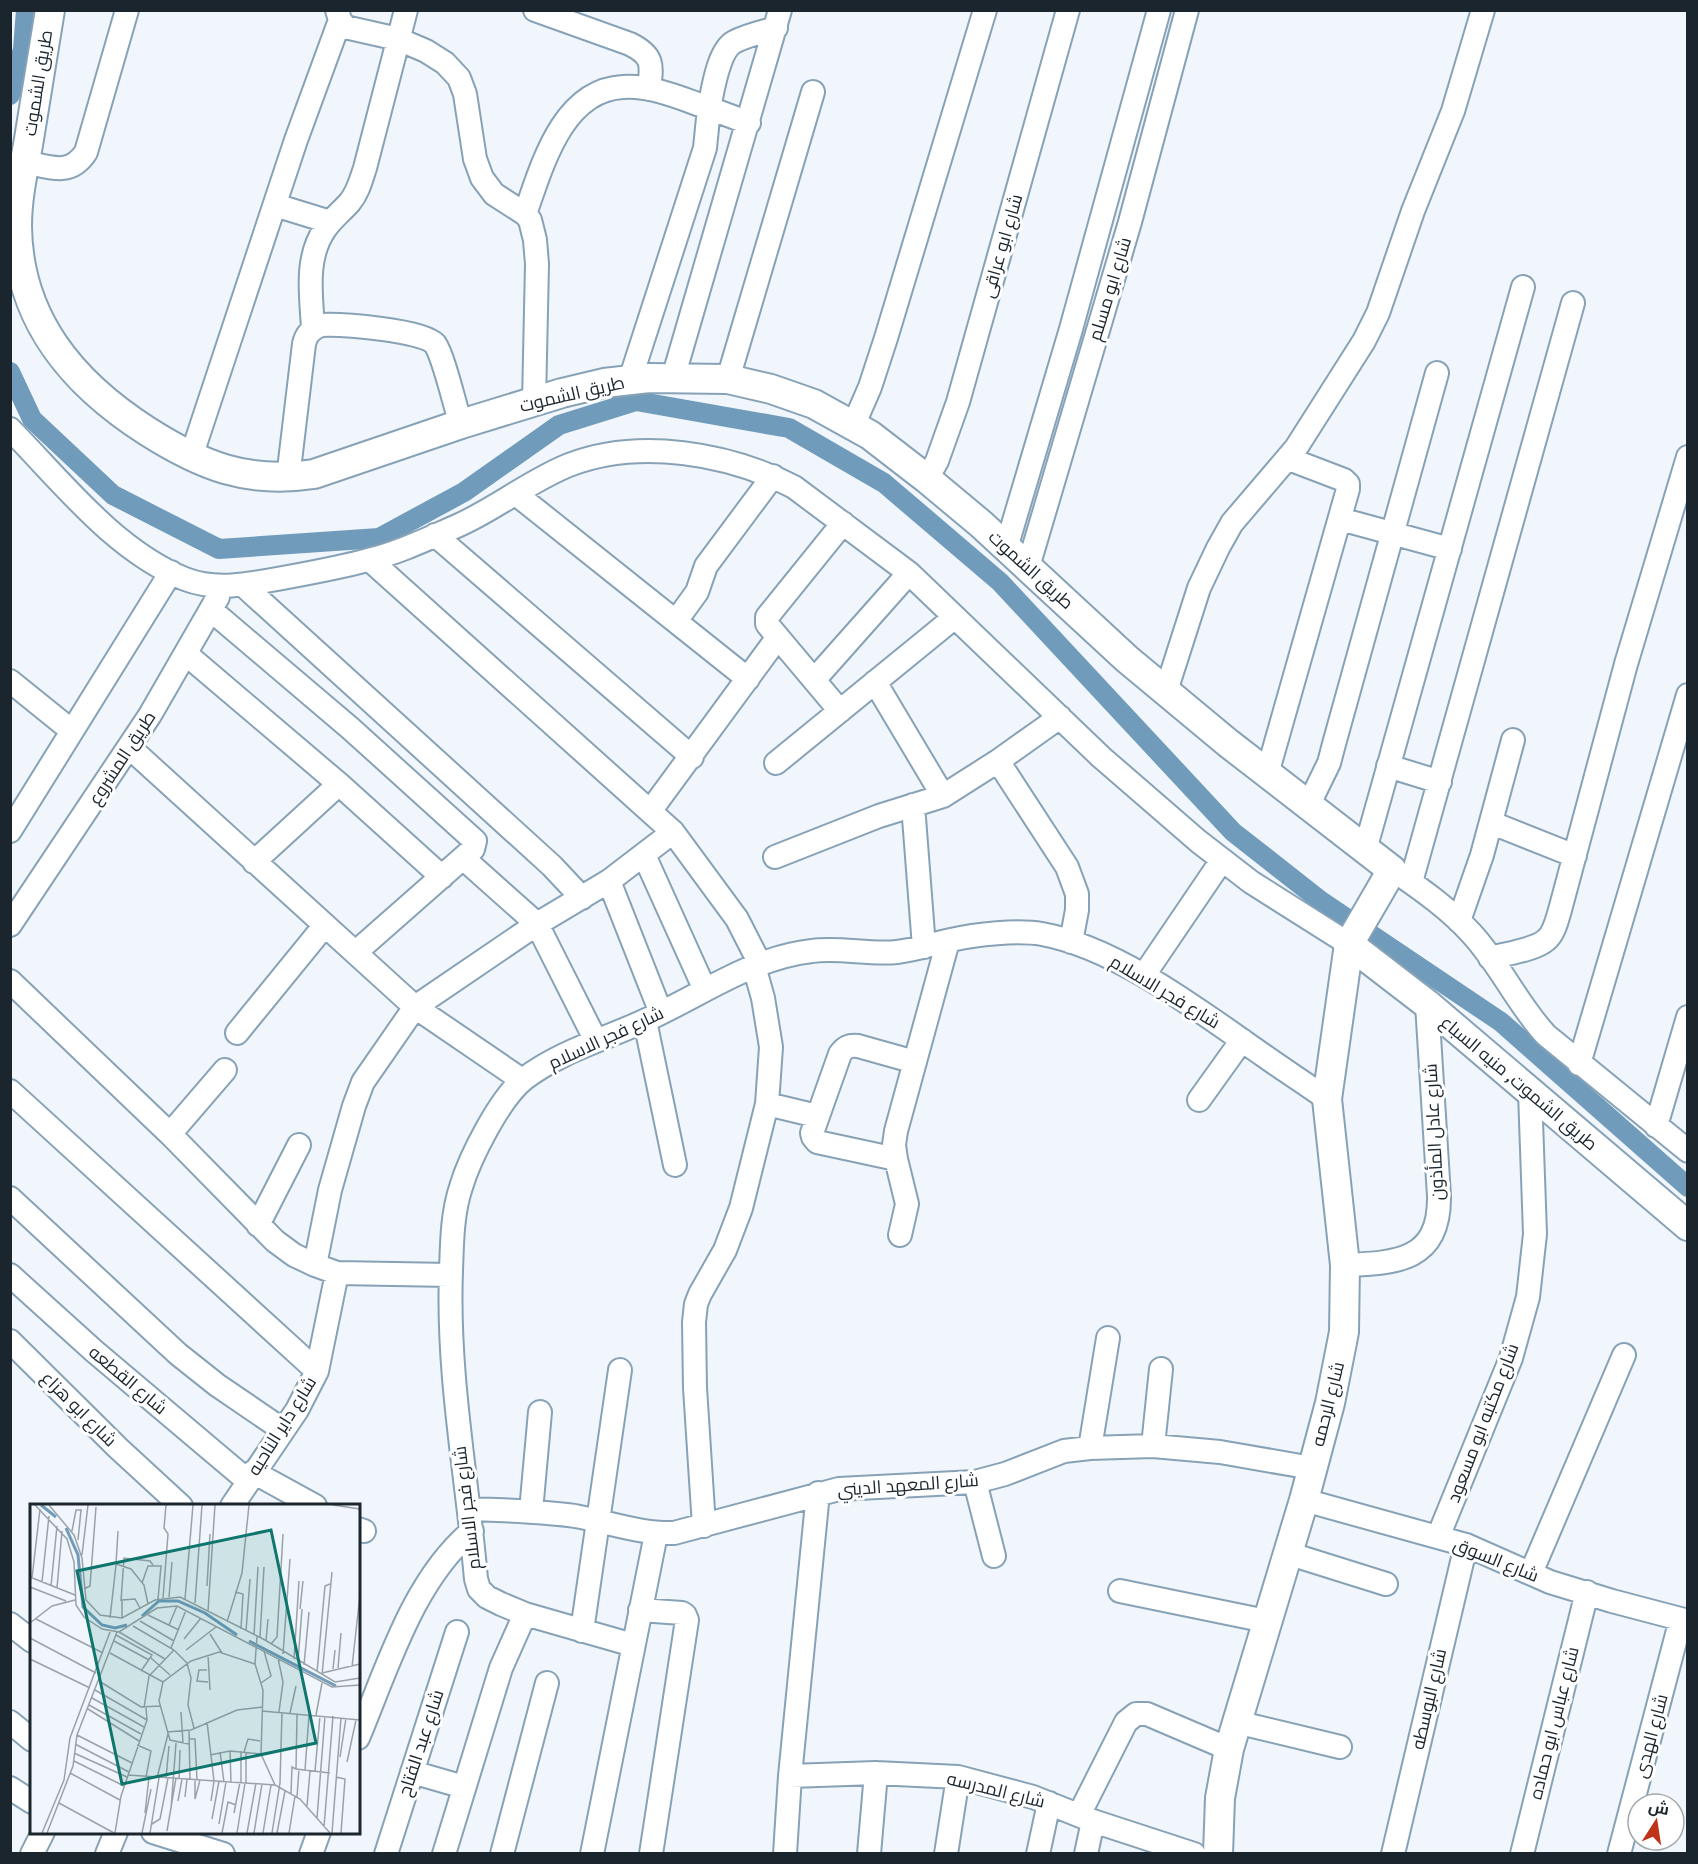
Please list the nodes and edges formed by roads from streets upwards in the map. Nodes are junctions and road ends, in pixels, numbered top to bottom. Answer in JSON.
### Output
{"nodes":[{"id":1,"x":50,"y":10,"type":"edge"},
{"id":2,"x":127,"y":10,"type":"edge"},
{"id":3,"x":406,"y":10,"type":"edge"},
{"id":4,"x":535,"y":10,"type":"edge"},
{"id":5,"x":985,"y":10,"type":"edge"},
{"id":6,"x":1068,"y":10,"type":"edge"},
{"id":7,"x":1159,"y":10,"type":"edge"},
{"id":8,"x":1187,"y":10,"type":"edge"},
{"id":9,"x":1483,"y":10,"type":"edge"},
{"id":10,"x":338,"y":15,"type":"edge"},
{"id":11,"x":778,"y":19,"type":"edge"},
{"id":12,"x":398,"y":39,"type":"junction"},
{"id":13,"x":649,"y":89,"type":"junction"},
{"id":14,"x":813,"y":92,"type":"dead end"},
{"id":15,"x":709,"y":108,"type":"junction"},
{"id":16,"x":749,"y":123,"type":"junction"},
{"id":17,"x":25,"y":162,"type":"junction"},
{"id":18,"x":275,"y":205,"type":"junction"},
{"id":19,"x":525,"y":214,"type":"junction"},
{"id":20,"x":1115,"y":218,"type":"junction"},
{"id":21,"x":330,"y":222,"type":"junction"},
{"id":22,"x":14,"y":224,"type":"edge"},
{"id":23,"x":1523,"y":287,"type":"dead end"},
{"id":24,"x":1573,"y":303,"type":"dead end"},
{"id":25,"x":313,"y":328,"type":"junction"},
{"id":26,"x":1437,"y":373,"type":"dead end"},
{"id":27,"x":674,"y":378,"type":"junction"},
{"id":28,"x":630,"y":380,"type":"junction"},
{"id":29,"x":728,"y":380,"type":"junction"},
{"id":30,"x":534,"y":402,"type":"junction"},
{"id":31,"x":461,"y":424,"type":"junction"},
{"id":32,"x":853,"y":426,"type":"junction"},
{"id":33,"x":10,"y":429,"type":"edge"},
{"id":34,"x":191,"y":457,"type":"junction"},
{"id":35,"x":1688,"y":457,"type":"edge"},
{"id":36,"x":1289,"y":459,"type":"junction"},
{"id":37,"x":773,"y":476,"type":"junction"},
{"id":38,"x":288,"y":478,"type":"junction"},
{"id":39,"x":927,"y":479,"type":"junction"},
{"id":40,"x":516,"y":494,"type":"junction"},
{"id":41,"x":1340,"y":519,"type":"junction"},
{"id":42,"x":843,"y":524,"type":"junction"},
{"id":43,"x":1394,"y":533,"type":"junction"},
{"id":44,"x":435,"y":535,"type":"junction"},
{"id":45,"x":1006,"y":548,"type":"junction"},
{"id":46,"x":1450,"y":549,"type":"junction"},
{"id":47,"x":370,"y":560,"type":"junction"},
{"id":48,"x":1028,"y":567,"type":"junction"},
{"id":49,"x":171,"y":572,"type":"junction"},
{"id":50,"x":909,"y":573,"type":"junction"},
{"id":51,"x":234,"y":585,"type":"junction"},
{"id":52,"x":211,"y":610,"type":"junction"},
{"id":53,"x":955,"y":617,"type":"junction"},
{"id":54,"x":676,"y":621,"type":"junction"},
{"id":55,"x":778,"y":637,"type":"junction"},
{"id":56,"x":186,"y":654,"type":"junction"},
{"id":57,"x":748,"y":679,"type":"junction"},
{"id":58,"x":814,"y":680,"type":"junction"},
{"id":59,"x":10,"y":681,"type":"edge"},
{"id":60,"x":875,"y":682,"type":"junction"},
{"id":61,"x":1166,"y":691,"type":"junction"},
{"id":62,"x":361,"y":692,"type":"junction"},
{"id":63,"x":1688,"y":695,"type":"edge"},
{"id":64,"x":840,"y":711,"type":"junction"},
{"id":65,"x":1060,"y":717,"type":"junction"},
{"id":66,"x":338,"y":718,"type":"junction"},
{"id":67,"x":72,"y":731,"type":"junction"},
{"id":68,"x":1513,"y":740,"type":"dead end"},
{"id":69,"x":129,"y":747,"type":"junction"},
{"id":70,"x":692,"y":757,"type":"junction"},
{"id":71,"x":998,"y":761,"type":"junction"},
{"id":72,"x":776,"y":763,"type":"dead end"},
{"id":73,"x":1388,"y":766,"type":"junction"},
{"id":74,"x":1268,"y":774,"type":"junction"},
{"id":75,"x":1440,"y":782,"type":"junction"},
{"id":76,"x":339,"y":784,"type":"junction"},
{"id":77,"x":943,"y":796,"type":"junction"},
{"id":78,"x":913,"y":806,"type":"junction"},
{"id":79,"x":1308,"y":806,"type":"junction"},
{"id":80,"x":651,"y":810,"type":"junction"},
{"id":81,"x":1492,"y":824,"type":"junction"},
{"id":82,"x":10,"y":831,"type":"edge"},
{"id":83,"x":673,"y":832,"type":"junction"},
{"id":84,"x":1365,"y":850,"type":"junction"},
{"id":85,"x":644,"y":855,"type":"junction"},
{"id":86,"x":1575,"y":856,"type":"junction"},
{"id":87,"x":775,"y":857,"type":"dead end"},
{"id":88,"x":463,"y":858,"type":"junction"},
{"id":89,"x":1222,"y":860,"type":"junction"},
{"id":90,"x":254,"y":862,"type":"junction"},
{"id":91,"x":1401,"y":876,"type":"junction"},
{"id":92,"x":441,"y":877,"type":"junction"},
{"id":93,"x":609,"y":881,"type":"junction"},
{"id":94,"x":582,"y":898,"type":"junction"},
{"id":95,"x":1459,"y":921,"type":"junction"},
{"id":96,"x":537,"y":924,"type":"junction"},
{"id":97,"x":10,"y":925,"type":"edge"},
{"id":98,"x":325,"y":925,"type":"junction"},
{"id":99,"x":1351,"y":938,"type":"junction"},
{"id":100,"x":948,"y":941,"type":"junction"},
{"id":101,"x":1071,"y":942,"type":"junction"},
{"id":102,"x":924,"y":947,"type":"junction"},
{"id":103,"x":356,"y":952,"type":"junction"},
{"id":104,"x":1490,"y":958,"type":"junction"},
{"id":105,"x":757,"y":965,"type":"junction"},
{"id":106,"x":1144,"y":975,"type":"junction"},
{"id":107,"x":10,"y":981,"type":"edge"},
{"id":108,"x":705,"y":990,"type":"junction"},
{"id":109,"x":1427,"y":1004,"type":"junction"},
{"id":110,"x":415,"y":1007,"type":"junction"},
{"id":111,"x":653,"y":1017,"type":"junction"},
{"id":112,"x":1688,"y":1017,"type":"edge"},
{"id":113,"x":237,"y":1033,"type":"dead end"},
{"id":114,"x":1242,"y":1040,"type":"junction"},
{"id":115,"x":596,"y":1041,"type":"junction"},
{"id":116,"x":915,"y":1062,"type":"junction"},
{"id":117,"x":1579,"y":1064,"type":"junction"},
{"id":118,"x":225,"y":1070,"type":"dead end"},
{"id":119,"x":522,"y":1080,"type":"junction"},
{"id":120,"x":10,"y":1091,"type":"edge"},
{"id":121,"x":1530,"y":1092,"type":"junction"},
{"id":122,"x":1327,"y":1099,"type":"junction"},
{"id":123,"x":1199,"y":1100,"type":"dead end"},
{"id":124,"x":766,"y":1104,"type":"junction"},
{"id":125,"x":817,"y":1116,"type":"junction"},
{"id":126,"x":1656,"y":1126,"type":"junction"},
{"id":127,"x":170,"y":1134,"type":"junction"},
{"id":128,"x":299,"y":1145,"type":"dead end"},
{"id":129,"x":1687,"y":1150,"type":"edge"},
{"id":130,"x":896,"y":1159,"type":"junction"},
{"id":131,"x":675,"y":1165,"type":"dead end"},
{"id":132,"x":10,"y":1198,"type":"edge"},
{"id":133,"x":258,"y":1225,"type":"junction"},
{"id":134,"x":1688,"y":1226,"type":"edge"},
{"id":135,"x":900,"y":1235,"type":"dead end"},
{"id":136,"x":315,"y":1265,"type":"junction"},
{"id":137,"x":1345,"y":1265,"type":"junction"},
{"id":138,"x":337,"y":1273,"type":"junction"},
{"id":139,"x":10,"y":1275,"type":"edge"},
{"id":140,"x":451,"y":1275,"type":"junction"},
{"id":141,"x":1108,"y":1338,"type":"dead end"},
{"id":142,"x":10,"y":1341,"type":"edge"},
{"id":143,"x":1624,"y":1355,"type":"dead end"},
{"id":144,"x":1161,"y":1369,"type":"dead end"},
{"id":145,"x":620,"y":1370,"type":"dead end"},
{"id":146,"x":317,"y":1371,"type":"junction"},
{"id":147,"x":540,"y":1412,"type":"dead end"},
{"id":148,"x":283,"y":1430,"type":"junction"},
{"id":149,"x":1153,"y":1446,"type":"junction"},
{"id":150,"x":1090,"y":1448,"type":"junction"},
{"id":151,"x":1312,"y":1468,"type":"junction"},
{"id":152,"x":250,"y":1477,"type":"junction"},
{"id":153,"x":975,"y":1482,"type":"junction"},
{"id":154,"x":818,"y":1493,"type":"junction"},
{"id":155,"x":1304,"y":1500,"type":"junction"},
{"id":156,"x":179,"y":1504,"type":"edge"},
{"id":157,"x":233,"y":1504,"type":"edge"},
{"id":158,"x":311,"y":1504,"type":"edge"},
{"id":159,"x":531,"y":1511,"type":"junction"},
{"id":160,"x":470,"y":1520,"type":"junction"},
{"id":161,"x":596,"y":1521,"type":"junction"},
{"id":162,"x":704,"y":1526,"type":"junction"},
{"id":163,"x":656,"y":1534,"type":"junction"},
{"id":164,"x":1438,"y":1537,"type":"junction"},
{"id":165,"x":1466,"y":1545,"type":"junction"},
{"id":166,"x":1287,"y":1553,"type":"junction"},
{"id":167,"x":994,"y":1556,"type":"dead end"},
{"id":168,"x":1531,"y":1573,"type":"junction"},
{"id":169,"x":1386,"y":1584,"type":"dead end"},
{"id":170,"x":1120,"y":1591,"type":"dead end"},
{"id":171,"x":1587,"y":1592,"type":"junction"},
{"id":172,"x":640,"y":1610,"type":"junction"},
{"id":173,"x":525,"y":1614,"type":"junction"},
{"id":174,"x":1684,"y":1620,"type":"edge"},
{"id":175,"x":1266,"y":1621,"type":"junction"},
{"id":176,"x":10,"y":1624,"type":"edge"},
{"id":177,"x":582,"y":1630,"type":"junction"},
{"id":178,"x":457,"y":1632,"type":"dead end"},
{"id":179,"x":30,"y":1639,"type":"edge"},
{"id":180,"x":633,"y":1645,"type":"junction"},
{"id":181,"x":548,"y":1683,"type":"dead end"},
{"id":182,"x":10,"y":1722,"type":"edge"},
{"id":183,"x":360,"y":1733,"type":"edge"},
{"id":184,"x":1232,"y":1736,"type":"junction"},
{"id":185,"x":30,"y":1738,"type":"edge"},
{"id":186,"x":1340,"y":1747,"type":"dead end"},
{"id":187,"x":412,"y":1772,"type":"junction"},
{"id":188,"x":876,"y":1773,"type":"junction"},
{"id":189,"x":790,"y":1776,"type":"junction"},
{"id":190,"x":958,"y":1777,"type":"junction"},
{"id":191,"x":464,"y":1787,"type":"junction"},
{"id":192,"x":10,"y":1788,"type":"edge"},
{"id":193,"x":30,"y":1801,"type":"edge"},
{"id":194,"x":1050,"y":1803,"type":"junction"},
{"id":195,"x":1086,"y":1818,"type":"junction"},
{"id":196,"x":42,"y":1834,"type":"edge"},
{"id":197,"x":116,"y":1834,"type":"edge"},
{"id":198,"x":158,"y":1834,"type":"edge"},
{"id":199,"x":319,"y":1834,"type":"edge"},
{"id":200,"x":216,"y":1845,"type":"edge"},
{"id":201,"x":32,"y":1854,"type":"edge"},
{"id":202,"x":107,"y":1854,"type":"edge"},
{"id":203,"x":311,"y":1854,"type":"edge"},
{"id":204,"x":386,"y":1854,"type":"edge"},
{"id":205,"x":444,"y":1854,"type":"edge"},
{"id":206,"x":502,"y":1854,"type":"edge"},
{"id":207,"x":592,"y":1854,"type":"edge"},
{"id":208,"x":651,"y":1854,"type":"edge"},
{"id":209,"x":785,"y":1854,"type":"edge"},
{"id":210,"x":868,"y":1854,"type":"edge"},
{"id":211,"x":946,"y":1854,"type":"edge"},
{"id":212,"x":1038,"y":1854,"type":"edge"},
{"id":213,"x":1086,"y":1854,"type":"edge"},
{"id":214,"x":1194,"y":1854,"type":"edge"},
{"id":215,"x":1218,"y":1854,"type":"edge"},
{"id":216,"x":1394,"y":1854,"type":"edge"},
{"id":217,"x":1522,"y":1854,"type":"edge"},
{"id":218,"x":1619,"y":1854,"type":"edge"}],
"edges":[{"from":1,"to":17,"type":"street","name":"طريق الشموت"},
{"from":2,"to":17,"type":"street"},
{"from":3,"to":12,"type":"street"},
{"from":4,"to":13,"type":"street"},
{"from":5,"to":32,"type":"street"},
{"from":6,"to":39,"type":"street","name":"شارع ابو عراقى"},
{"from":7,"to":20,"type":"street"},
{"from":8,"to":20,"type":"street","name":"شارع ابو مسلم"},
{"from":9,"to":36,"type":"street"},
{"from":10,"to":12,"type":"street"},
{"from":10,"to":18,"type":"street"},
{"from":11,"to":15,"type":"street"},
{"from":11,"to":16,"type":"street"},
{"from":12,"to":19,"type":"street"},
{"from":12,"to":21,"type":"street"},
{"from":13,"to":15,"type":"street"},
{"from":13,"to":19,"type":"street"},
{"from":14,"to":29,"type":"street"},
{"from":15,"to":16,"type":"street"},
{"from":15,"to":28,"type":"street"},
{"from":16,"to":27,"type":"street"},
{"from":17,"to":22,"type":"street","name":"طريق الشموت"},
{"from":18,"to":21,"type":"street"},
{"from":18,"to":34,"type":"street"},
{"from":19,"to":30,"type":"street"},
{"from":20,"to":45,"type":"street"},
{"from":20,"to":48,"type":"street","name":"شارع ابو مسلم"},
{"from":21,"to":25,"type":"street"},
{"from":22,"to":34,"type":"street","name":"طريق الشموت"},
{"from":23,"to":46,"type":"street"},
{"from":24,"to":75,"type":"street"},
{"from":25,"to":31,"type":"street"},
{"from":25,"to":38,"type":"street"},
{"from":26,"to":43,"type":"street"},
{"from":27,"to":28,"type":"street","name":"طريق الشموت"},
{"from":27,"to":29,"type":"street","name":"طريق الشموت"},
{"from":28,"to":30,"type":"street","name":"طريق الشموت"},
{"from":29,"to":32,"type":"street","name":"طريق الشموت"},
{"from":30,"to":31,"type":"street","name":"طريق الشموت"},
{"from":31,"to":38,"type":"street","name":"طريق الشموت"},
{"from":32,"to":39,"type":"street","name":"طريق الشموت"},
{"from":33,"to":49,"type":"street"},
{"from":34,"to":38,"type":"street","name":"طريق الشموت"},
{"from":35,"to":86,"type":"street"},
{"from":36,"to":41,"type":"street"},
{"from":36,"to":61,"type":"street"},
{"from":37,"to":40,"type":"street"},
{"from":37,"to":42,"type":"street"},
{"from":37,"to":54,"type":"street"},
{"from":39,"to":45,"type":"street","name":"طريق الشموت"},
{"from":40,"to":44,"type":"street"},
{"from":40,"to":54,"type":"street"},
{"from":41,"to":43,"type":"street"},
{"from":41,"to":74,"type":"street"},
{"from":42,"to":50,"type":"street"},
{"from":42,"to":55,"type":"street"},
{"from":43,"to":46,"type":"street"},
{"from":43,"to":79,"type":"street"},
{"from":44,"to":47,"type":"street"},
{"from":44,"to":70,"type":"street"},
{"from":45,"to":48,"type":"street","name":"طريق الشموت"},
{"from":46,"to":73,"type":"street"},
{"from":47,"to":51,"type":"street"},
{"from":47,"to":80,"type":"street"},
{"from":48,"to":61,"type":"street","name":"طريق الشموت"},
{"from":49,"to":51,"type":"street"},
{"from":49,"to":67,"type":"street"},
{"from":50,"to":53,"type":"street"},
{"from":50,"to":58,"type":"street"},
{"from":51,"to":52,"type":"street","name":"طريق المشروع"},
{"from":51,"to":62,"type":"street"},
{"from":52,"to":56,"type":"street","name":"طريق المشروع"},
{"from":52,"to":66,"type":"street"},
{"from":53,"to":60,"type":"street"},
{"from":53,"to":65,"type":"street"},
{"from":54,"to":57,"type":"street"},
{"from":55,"to":57,"type":"street"},
{"from":55,"to":58,"type":"street"},
{"from":56,"to":69,"type":"street","name":"طريق المشروع"},
{"from":56,"to":76,"type":"street"},
{"from":57,"to":70,"type":"street"},
{"from":58,"to":64,"type":"street"},
{"from":59,"to":67,"type":"street"},
{"from":60,"to":64,"type":"street"},
{"from":60,"to":77,"type":"street"},
{"from":61,"to":74,"type":"street","name":"طريق الشموت"},
{"from":62,"to":66,"type":"street"},
{"from":62,"to":94,"type":"street"},
{"from":63,"to":117,"type":"street"},
{"from":64,"to":72,"type":"street"},
{"from":65,"to":71,"type":"street"},
{"from":65,"to":89,"type":"street"},
{"from":66,"to":88,"type":"street"},
{"from":67,"to":82,"type":"street"},
{"from":68,"to":81,"type":"street"},
{"from":69,"to":90,"type":"street"},
{"from":69,"to":97,"type":"street","name":"طريق المشروع"},
{"from":70,"to":80,"type":"street"},
{"from":71,"to":77,"type":"street"},
{"from":71,"to":101,"type":"street"},
{"from":73,"to":75,"type":"street"},
{"from":73,"to":84,"type":"street"},
{"from":74,"to":79,"type":"street","name":"طريق الشموت"},
{"from":75,"to":91,"type":"street"},
{"from":76,"to":90,"type":"street"},
{"from":76,"to":92,"type":"street"},
{"from":77,"to":78,"type":"street"},
{"from":78,"to":87,"type":"street"},
{"from":78,"to":102,"type":"street"},
{"from":79,"to":84,"type":"street","name":"طريق الشموت"},
{"from":80,"to":83,"type":"street"},
{"from":81,"to":86,"type":"street"},
{"from":81,"to":95,"type":"street"},
{"from":83,"to":85,"type":"street"},
{"from":83,"to":105,"type":"street"},
{"from":84,"to":91,"type":"street","name":"طريق الشموت"},
{"from":85,"to":93,"type":"street"},
{"from":85,"to":108,"type":"street"},
{"from":86,"to":104,"type":"street"},
{"from":88,"to":92,"type":"street"},
{"from":88,"to":96,"type":"street"},
{"from":89,"to":99,"type":"street"},
{"from":89,"to":106,"type":"street"},
{"from":90,"to":98,"type":"street"},
{"from":91,"to":95,"type":"street"},
{"from":91,"to":99,"type":"street"},
{"from":92,"to":103,"type":"street"},
{"from":93,"to":94,"type":"street"},
{"from":93,"to":111,"type":"street"},
{"from":94,"to":96,"type":"street"},
{"from":95,"to":104,"type":"street"},
{"from":96,"to":110,"type":"street"},
{"from":96,"to":115,"type":"street"},
{"from":98,"to":103,"type":"street"},
{"from":98,"to":113,"type":"street"},
{"from":99,"to":109,"type":"street","name":"طريق الشموت, منيه السباع"},
{"from":99,"to":122,"type":"street","name":"شارع الرحمه"},
{"from":100,"to":101,"type":"street","name":"شارع فجر الاسلام"},
{"from":100,"to":102,"type":"street","name":"شارع فجر الاسلام"},
{"from":100,"to":116,"type":"street"},
{"from":101,"to":106,"type":"street","name":"شارع فجر الاسلام"},
{"from":102,"to":105,"type":"street","name":"شارع فجر الاسلام"},
{"from":103,"to":110,"type":"street"},
{"from":104,"to":117,"type":"street"},
{"from":105,"to":108,"type":"street","name":"شارع فجر الاسلام"},
{"from":105,"to":124,"type":"street"},
{"from":106,"to":114,"type":"street","name":"شارع فجر الاسلام"},
{"from":107,"to":127,"type":"street"},
{"from":108,"to":111,"type":"street","name":"شارع فجر الاسلام"},
{"from":109,"to":121,"type":"street","name":"طريق الشموت, منيه السباع"},
{"from":109,"to":137,"type":"street","name":"شارع عادل المأذون"},
{"from":110,"to":119,"type":"street"},
{"from":110,"to":136,"type":"street"},
{"from":111,"to":115,"type":"street","name":"شارع فجر الاسلام"},
{"from":111,"to":131,"type":"street"},
{"from":112,"to":126,"type":"street"},
{"from":114,"to":122,"type":"street","name":"شارع فجر الاسلام"},
{"from":114,"to":123,"type":"street"},
{"from":115,"to":119,"type":"street","name":"شارع فجر الاسلام"},
{"from":116,"to":125,"type":"street"},
{"from":116,"to":130,"type":"street"},
{"from":117,"to":126,"type":"street"},
{"from":118,"to":127,"type":"street"},
{"from":119,"to":140,"type":"street","name":"شارع فجر الاسلام"},
{"from":120,"to":146,"type":"street"},
{"from":121,"to":134,"type":"street","name":"طريق الشموت, منيه السباع"},
{"from":121,"to":164,"type":"street","name":"شارع مكتبه ابو مسعود"},
{"from":122,"to":137,"type":"street","name":"شارع الرحمه"},
{"from":124,"to":125,"type":"street"},
{"from":124,"to":162,"type":"street"},
{"from":125,"to":130,"type":"street"},
{"from":126,"to":129,"type":"street"},
{"from":127,"to":133,"type":"street"},
{"from":128,"to":133,"type":"street"},
{"from":130,"to":135,"type":"street"},
{"from":132,"to":148,"type":"street"},
{"from":133,"to":136,"type":"street"},
{"from":136,"to":138,"type":"street"},
{"from":137,"to":151,"type":"street","name":"شارع الرحمه"},
{"from":138,"to":140,"type":"street"},
{"from":138,"to":146,"type":"street","name":"شارع داير الناحيه"},
{"from":139,"to":152,"type":"street","name":"شارع القطعه"},
{"from":140,"to":160,"type":"street","name":"شارع فجر الاسلام"},
{"from":141,"to":150,"type":"street"},
{"from":142,"to":156,"type":"street","name":"شارع ابو هزاع"},
{"from":143,"to":168,"type":"street"},
{"from":144,"to":149,"type":"street"},
{"from":145,"to":161,"type":"street"},
{"from":146,"to":148,"type":"street","name":"شارع داير الناحيه"},
{"from":147,"to":159,"type":"street"},
{"from":148,"to":152,"type":"street","name":"شارع داير الناحيه"},
{"from":149,"to":150,"type":"street","name":"شارع المعهد الديني"},
{"from":149,"to":151,"type":"street","name":"شارع المعهد الديني"},
{"from":150,"to":153,"type":"street","name":"شارع المعهد الديني"},
{"from":151,"to":155,"type":"street","name":"شارع الرحمه"},
{"from":152,"to":157,"type":"street","name":"شارع داير الناحيه"},
{"from":152,"to":158,"type":"street","name":"شارع القطعه"},
{"from":153,"to":154,"type":"street","name":"شارع المعهد الديني"},
{"from":153,"to":167,"type":"street"},
{"from":154,"to":162,"type":"street","name":"شارع المعهد الديني"},
{"from":154,"to":189,"type":"street"},
{"from":155,"to":164,"type":"street","name":"شارع السوق"},
{"from":155,"to":166,"type":"street","name":"شارع الرحمه"},
{"from":159,"to":160,"type":"street","name":"شارع المعهد الديني"},
{"from":159,"to":161,"type":"street","name":"شارع المعهد الديني"},
{"from":160,"to":173,"type":"street","name":"شارع فجر الاسلام"},
{"from":160,"to":183,"type":"street"},
{"from":161,"to":163,"type":"street","name":"شارع المعهد الديني"},
{"from":161,"to":177,"type":"street"},
{"from":162,"to":163,"type":"street","name":"شارع المعهد الديني"},
{"from":163,"to":172,"type":"street"},
{"from":164,"to":165,"type":"street","name":"شارع السوق"},
{"from":165,"to":168,"type":"street","name":"شارع السوق"},
{"from":165,"to":216,"type":"street","name":"شارع البوسطه"},
{"from":166,"to":169,"type":"street"},
{"from":166,"to":175,"type":"street","name":"شارع الرحمه"},
{"from":168,"to":171,"type":"street","name":"شارع السوق"},
{"from":170,"to":175,"type":"street"},
{"from":171,"to":174,"type":"street","name":"شارع السوق"},
{"from":171,"to":217,"type":"street","name":"شارع عباس ابو حماده"},
{"from":172,"to":180,"type":"street"},
{"from":172,"to":208,"type":"street"},
{"from":173,"to":177,"type":"street","name":"شارع فجر الاسلام"},
{"from":173,"to":191,"type":"street"},
{"from":174,"to":218,"type":"street","name":"شارع الهدى"},
{"from":175,"to":184,"type":"street","name":"شارع الرحمه"},
{"from":176,"to":179,"type":"street"},
{"from":177,"to":180,"type":"street","name":"شارع فجر الاسلام"},
{"from":178,"to":187,"type":"street","name":"شارع عبد الفتاح"},
{"from":180,"to":207,"type":"street"},
{"from":181,"to":206,"type":"street"},
{"from":182,"to":185,"type":"street"},
{"from":184,"to":186,"type":"street"},
{"from":184,"to":195,"type":"street"},
{"from":184,"to":215,"type":"street","name":"شارع الرحمه"},
{"from":187,"to":191,"type":"street"},
{"from":187,"to":204,"type":"street","name":"شارع عبد الفتاح"},
{"from":188,"to":189,"type":"street","name":"شارع المدرسه"},
{"from":188,"to":190,"type":"street","name":"شارع المدرسه"},
{"from":188,"to":210,"type":"street"},
{"from":189,"to":209,"type":"street"},
{"from":190,"to":194,"type":"street","name":"شارع المدرسه"},
{"from":190,"to":211,"type":"street"},
{"from":191,"to":205,"type":"street"},
{"from":192,"to":193,"type":"street"},
{"from":194,"to":195,"type":"street","name":"شارع المدرسه"},
{"from":194,"to":212,"type":"street"},
{"from":195,"to":213,"type":"street"},
{"from":195,"to":214,"type":"street","name":"شارع المدرسه"},
{"from":196,"to":201,"type":"street"},
{"from":197,"to":202,"type":"street"},
{"from":198,"to":200,"type":"street"},
{"from":199,"to":203,"type":"street"}]}
